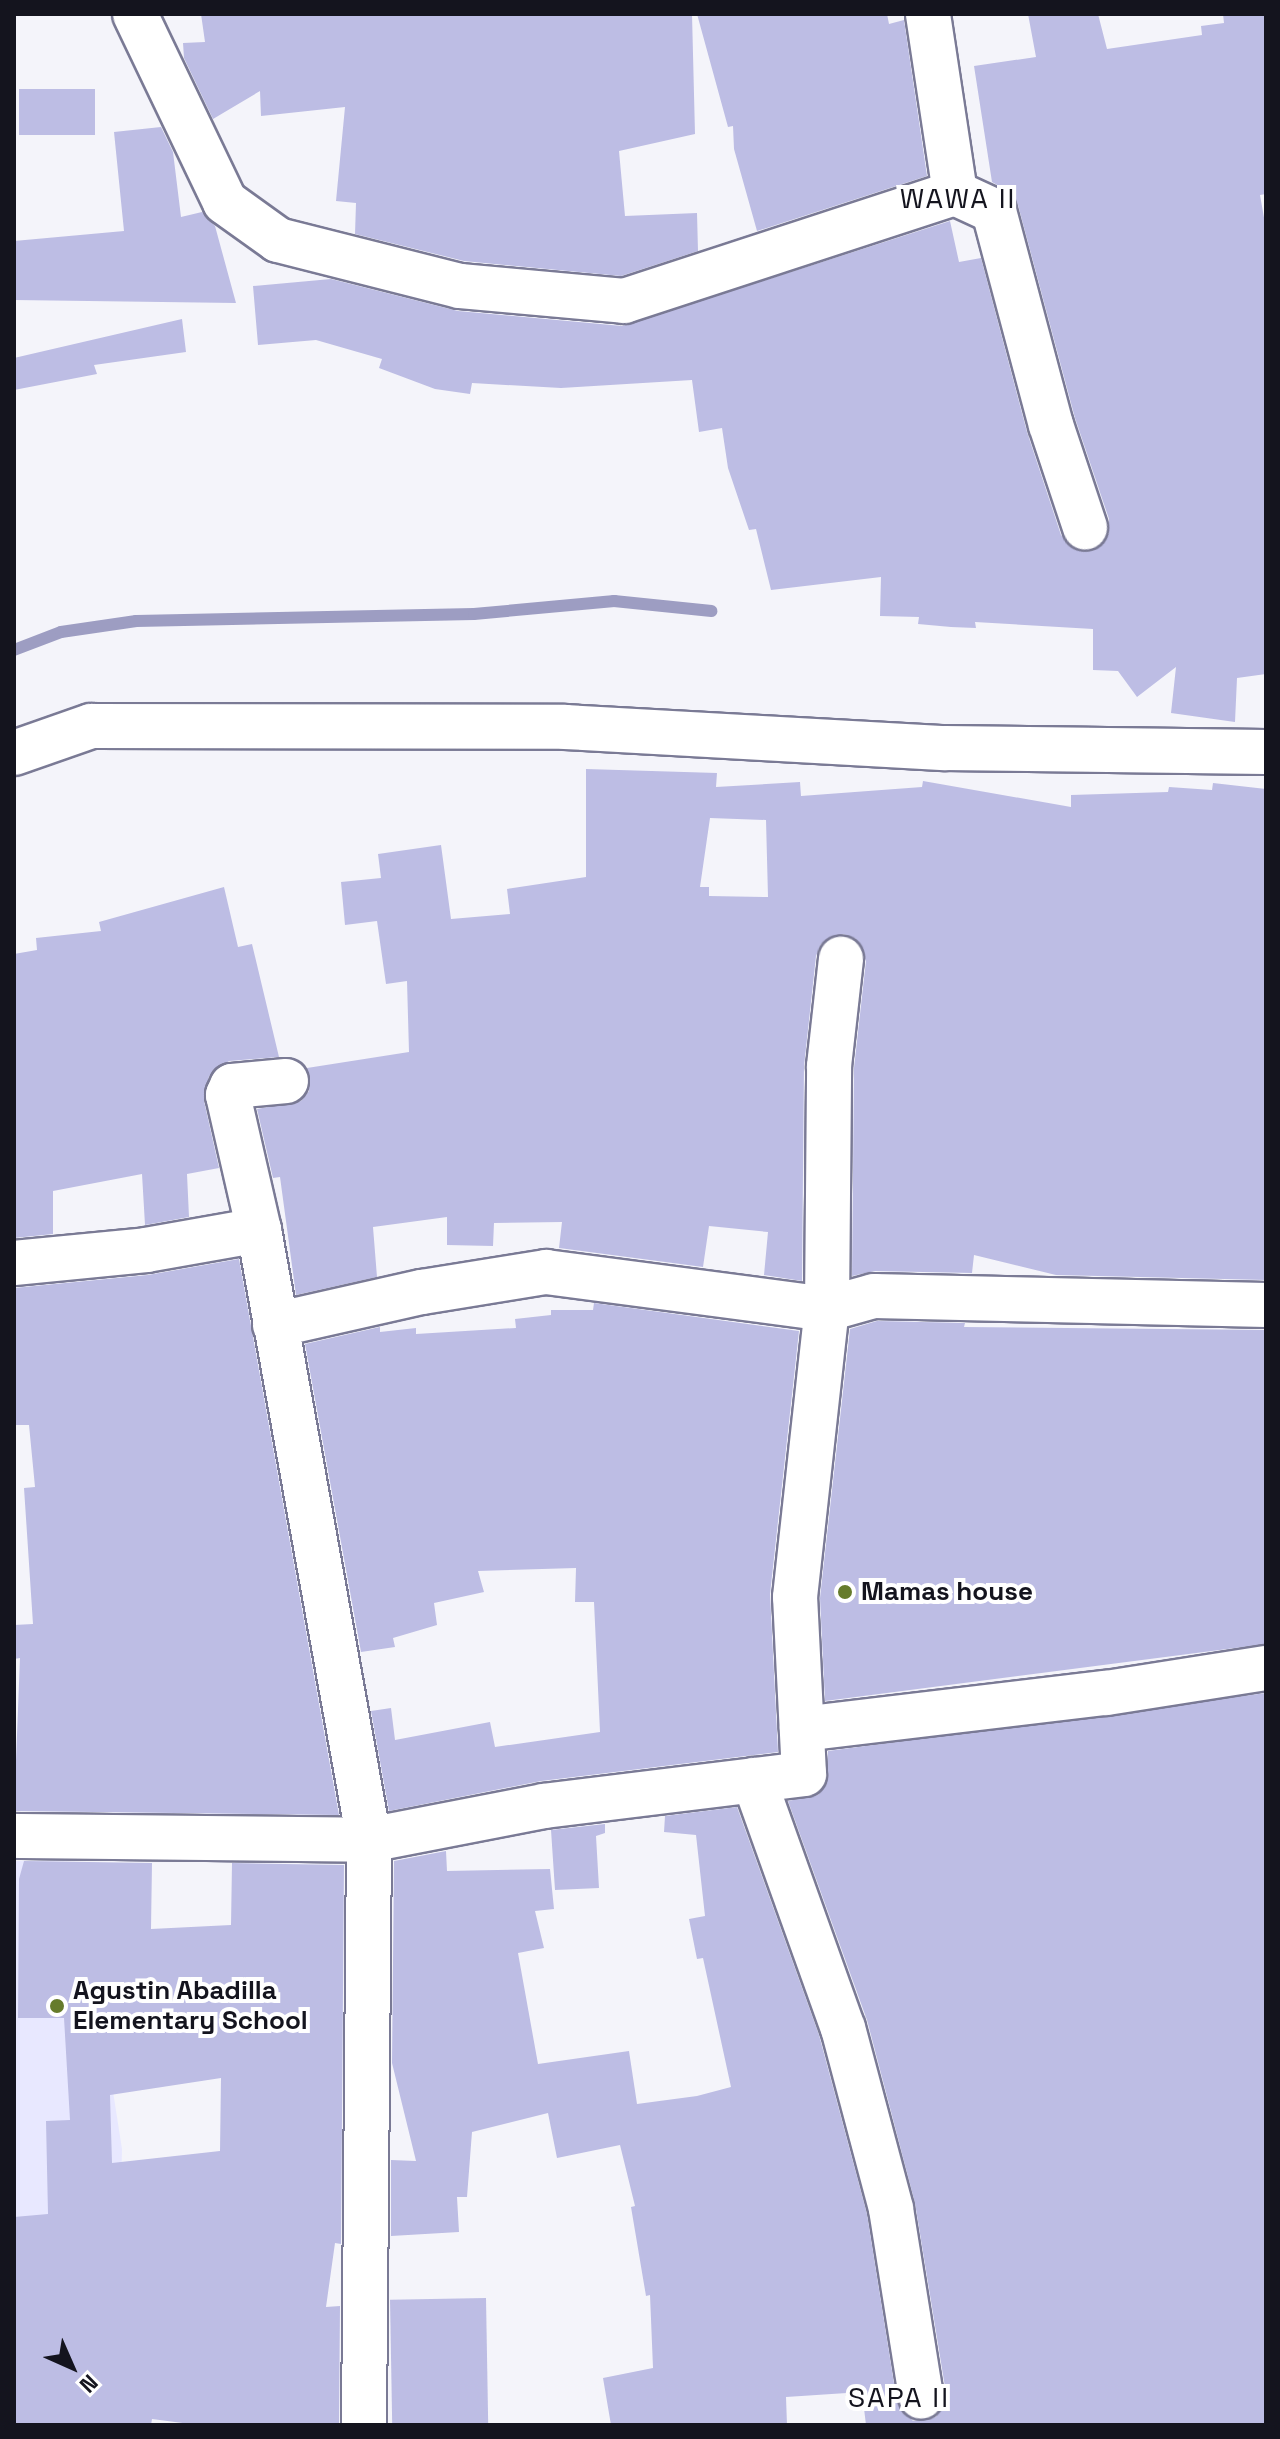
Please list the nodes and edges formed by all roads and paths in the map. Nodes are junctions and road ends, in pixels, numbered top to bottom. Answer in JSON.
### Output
{"nodes":[{"id":1,"x":135,"y":14,"type":"edge"},
{"id":2,"x":928,"y":14,"type":"edge"},
{"id":3,"x":955,"y":193,"type":"junction"},
{"id":4,"x":1085,"y":527,"type":"dead end"},
{"id":5,"x":1266,"y":752,"type":"edge"},
{"id":6,"x":14,"y":753,"type":"edge"},
{"id":7,"x":841,"y":959,"type":"dead end"},
{"id":8,"x":286,"y":1081,"type":"dead end"},
{"id":9,"x":259,"y":1230,"type":"junction"},
{"id":10,"x":14,"y":1263,"type":"edge"},
{"id":11,"x":1266,"y":1305,"type":"edge"},
{"id":12,"x":827,"y":1309,"type":"junction"},
{"id":13,"x":275,"y":1325,"type":"junction"},
{"id":14,"x":1266,"y":1668,"type":"edge"},
{"id":15,"x":802,"y":1729,"type":"junction"},
{"id":16,"x":754,"y":1780,"type":"junction"},
{"id":17,"x":14,"y":1836,"type":"edge"},
{"id":18,"x":369,"y":1840,"type":"junction"},
{"id":19,"x":921,"y":2397,"type":"dead end"},
{"id":20,"x":364,"y":2425,"type":"edge"}],
"edges":[{"from":1,"to":3,"type":"street"},
{"from":2,"to":3,"type":"street"},
{"from":3,"to":4,"type":"street"},
{"from":5,"to":6,"type":"street"},
{"from":7,"to":12,"type":"street"},
{"from":8,"to":9,"type":"street"},
{"from":9,"to":10,"type":"street"},
{"from":9,"to":13,"type":"street"},
{"from":11,"to":12,"type":"street"},
{"from":12,"to":13,"type":"street"},
{"from":12,"to":15,"type":"street"},
{"from":13,"to":18,"type":"street"},
{"from":14,"to":15,"type":"street"},
{"from":15,"to":16,"type":"street"},
{"from":16,"to":18,"type":"street"},
{"from":16,"to":19,"type":"street"},
{"from":17,"to":18,"type":"street"},
{"from":18,"to":20,"type":"street"}]}
